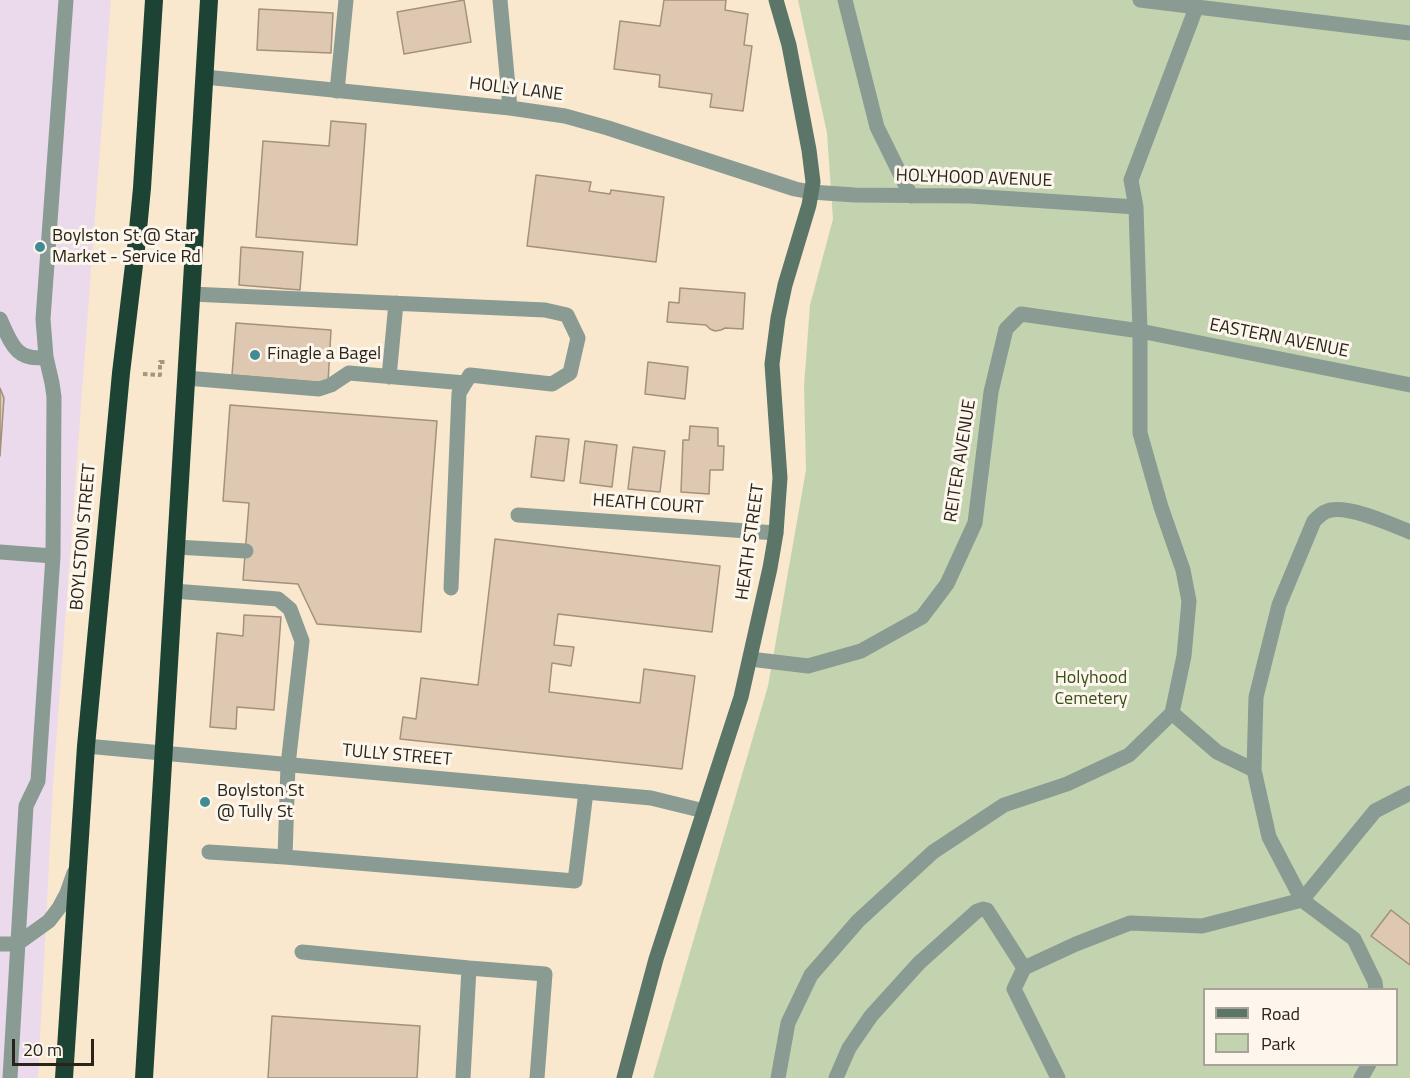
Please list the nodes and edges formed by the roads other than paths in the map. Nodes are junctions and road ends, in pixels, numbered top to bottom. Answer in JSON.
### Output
{"nodes":[{"id":1,"x":66,"y":0,"type":"edge"},
{"id":2,"x":154,"y":0,"type":"edge"},
{"id":3,"x":209,"y":0,"type":"edge"},
{"id":4,"x":346,"y":0,"type":"edge"},
{"id":5,"x":500,"y":0,"type":"edge"},
{"id":6,"x":776,"y":0,"type":"edge"},
{"id":7,"x":845,"y":0,"type":"edge"},
{"id":8,"x":1140,"y":0,"type":"edge"},
{"id":9,"x":1196,"y":8,"type":"junction"},
{"id":10,"x":1410,"y":33,"type":"edge"},
{"id":11,"x":205,"y":77,"type":"junction"},
{"id":12,"x":337,"y":91,"type":"junction"},
{"id":13,"x":510,"y":108,"type":"junction"},
{"id":14,"x":812,"y":192,"type":"junction"},
{"id":15,"x":910,"y":196,"type":"junction"},
{"id":16,"x":1136,"y":207,"type":"junction"},
{"id":17,"x":191,"y":294,"type":"junction"},
{"id":18,"x":396,"y":303,"type":"junction"},
{"id":19,"x":0,"y":319,"type":"edge"},
{"id":20,"x":1140,"y":331,"type":"junction"},
{"id":21,"x":46,"y":357,"type":"junction"},
{"id":22,"x":389,"y":377,"type":"junction"},
{"id":23,"x":186,"y":378,"type":"junction"},
{"id":24,"x":465,"y":383,"type":"junction"},
{"id":25,"x":1410,"y":385,"type":"edge"},
{"id":26,"x":518,"y":515,"type":"dead end"},
{"id":27,"x":1410,"y":532,"type":"edge"},
{"id":28,"x":776,"y":533,"type":"junction"},
{"id":29,"x":176,"y":547,"type":"junction"},
{"id":30,"x":246,"y":550,"type":"dead end"},
{"id":31,"x":0,"y":552,"type":"edge"},
{"id":32,"x":53,"y":556,"type":"junction"},
{"id":33,"x":451,"y":588,"type":"dead end"},
{"id":34,"x":173,"y":591,"type":"junction"},
{"id":35,"x":750,"y":659,"type":"junction"},
{"id":36,"x":1172,"y":713,"type":"junction"},
{"id":37,"x":86,"y":746,"type":"junction"},
{"id":38,"x":163,"y":754,"type":"junction"},
{"id":39,"x":288,"y":765,"type":"junction"},
{"id":40,"x":1254,"y":770,"type":"junction"},
{"id":41,"x":586,"y":792,"type":"junction"},
{"id":42,"x":1410,"y":793,"type":"edge"},
{"id":43,"x":704,"y":811,"type":"junction"},
{"id":44,"x":209,"y":852,"type":"dead end"},
{"id":45,"x":285,"y":857,"type":"junction"},
{"id":46,"x":77,"y":866,"type":"junction"},
{"id":47,"x":1302,"y":900,"type":"junction"},
{"id":48,"x":0,"y":944,"type":"edge"},
{"id":49,"x":18,"y":944,"type":"junction"},
{"id":50,"x":302,"y":952,"type":"dead end"},
{"id":51,"x":469,"y":968,"type":"junction"},
{"id":52,"x":1024,"y":968,"type":"junction"},
{"id":53,"x":1376,"y":988,"type":"edge"},
{"id":54,"x":148,"y":1075,"type":"edge"},
{"id":55,"x":10,"y":1078,"type":"edge"},
{"id":56,"x":64,"y":1078,"type":"edge"},
{"id":57,"x":462,"y":1078,"type":"edge"},
{"id":58,"x":537,"y":1078,"type":"edge"},
{"id":59,"x":624,"y":1078,"type":"edge"},
{"id":60,"x":778,"y":1078,"type":"edge"},
{"id":61,"x":836,"y":1078,"type":"edge"},
{"id":62,"x":1058,"y":1078,"type":"edge"}],
"edges":[{"from":1,"to":21,"type":"street"},
{"from":2,"to":37,"type":"highway","name":"BOYLSTON STREET"},
{"from":3,"to":11,"type":"highway"},
{"from":4,"to":12,"type":"street"},
{"from":5,"to":13,"type":"street"},
{"from":6,"to":14,"type":"street","name":"HEATH STREET"},
{"from":7,"to":15,"type":"street"},
{"from":8,"to":9,"type":"street"},
{"from":9,"to":10,"type":"street"},
{"from":9,"to":16,"type":"street"},
{"from":11,"to":12,"type":"street","name":"HOLLY LANE"},
{"from":11,"to":17,"type":"highway"},
{"from":12,"to":13,"type":"street","name":"HOLLY LANE"},
{"from":13,"to":14,"type":"street","name":"HOLLY LANE"},
{"from":14,"to":15,"type":"street","name":"HOLYHOOD AVENUE"},
{"from":14,"to":28,"type":"street","name":"HEATH STREET"},
{"from":15,"to":16,"type":"street","name":"HOLYHOOD AVENUE"},
{"from":16,"to":20,"type":"street"},
{"from":17,"to":18,"type":"street"},
{"from":17,"to":23,"type":"highway"},
{"from":18,"to":22,"type":"street"},
{"from":18,"to":24,"type":"street"},
{"from":19,"to":21,"type":"street"},
{"from":20,"to":25,"type":"street","name":"EASTERN AVENUE"},
{"from":20,"to":35,"type":"street","name":"REITER AVENUE"},
{"from":20,"to":36,"type":"street"},
{"from":21,"to":32,"type":"street"},
{"from":22,"to":23,"type":"street"},
{"from":22,"to":24,"type":"street"},
{"from":23,"to":29,"type":"highway"},
{"from":24,"to":33,"type":"street"},
{"from":26,"to":28,"type":"street","name":"HEATH COURT"},
{"from":27,"to":40,"type":"street"},
{"from":28,"to":35,"type":"street","name":"HEATH STREET"},
{"from":29,"to":30,"type":"street"},
{"from":29,"to":34,"type":"highway"},
{"from":31,"to":32,"type":"street"},
{"from":32,"to":49,"type":"street"},
{"from":34,"to":38,"type":"highway"},
{"from":34,"to":39,"type":"street"},
{"from":35,"to":43,"type":"street","name":"HEATH STREET"},
{"from":36,"to":40,"type":"street"},
{"from":36,"to":60,"type":"street"},
{"from":37,"to":38,"type":"street","name":"TULLY STREET"},
{"from":37,"to":46,"type":"highway","name":"BOYLSTON STREET"},
{"from":38,"to":39,"type":"street","name":"TULLY STREET"},
{"from":38,"to":54,"type":"highway"},
{"from":39,"to":41,"type":"street","name":"TULLY STREET"},
{"from":39,"to":45,"type":"street"},
{"from":40,"to":47,"type":"street"},
{"from":41,"to":43,"type":"street","name":"TULLY STREET"},
{"from":41,"to":45,"type":"street"},
{"from":42,"to":47,"type":"street"},
{"from":43,"to":59,"type":"street","name":"HEATH STREET"},
{"from":44,"to":45,"type":"street"},
{"from":46,"to":49,"type":"street"},
{"from":46,"to":56,"type":"highway","name":"BOYLSTON STREET"},
{"from":47,"to":52,"type":"street"},
{"from":47,"to":53,"type":"street"},
{"from":48,"to":49,"type":"street"},
{"from":49,"to":55,"type":"street"},
{"from":50,"to":51,"type":"street"},
{"from":51,"to":57,"type":"street"},
{"from":51,"to":58,"type":"street"},
{"from":52,"to":61,"type":"street"},
{"from":52,"to":62,"type":"street"}]}
